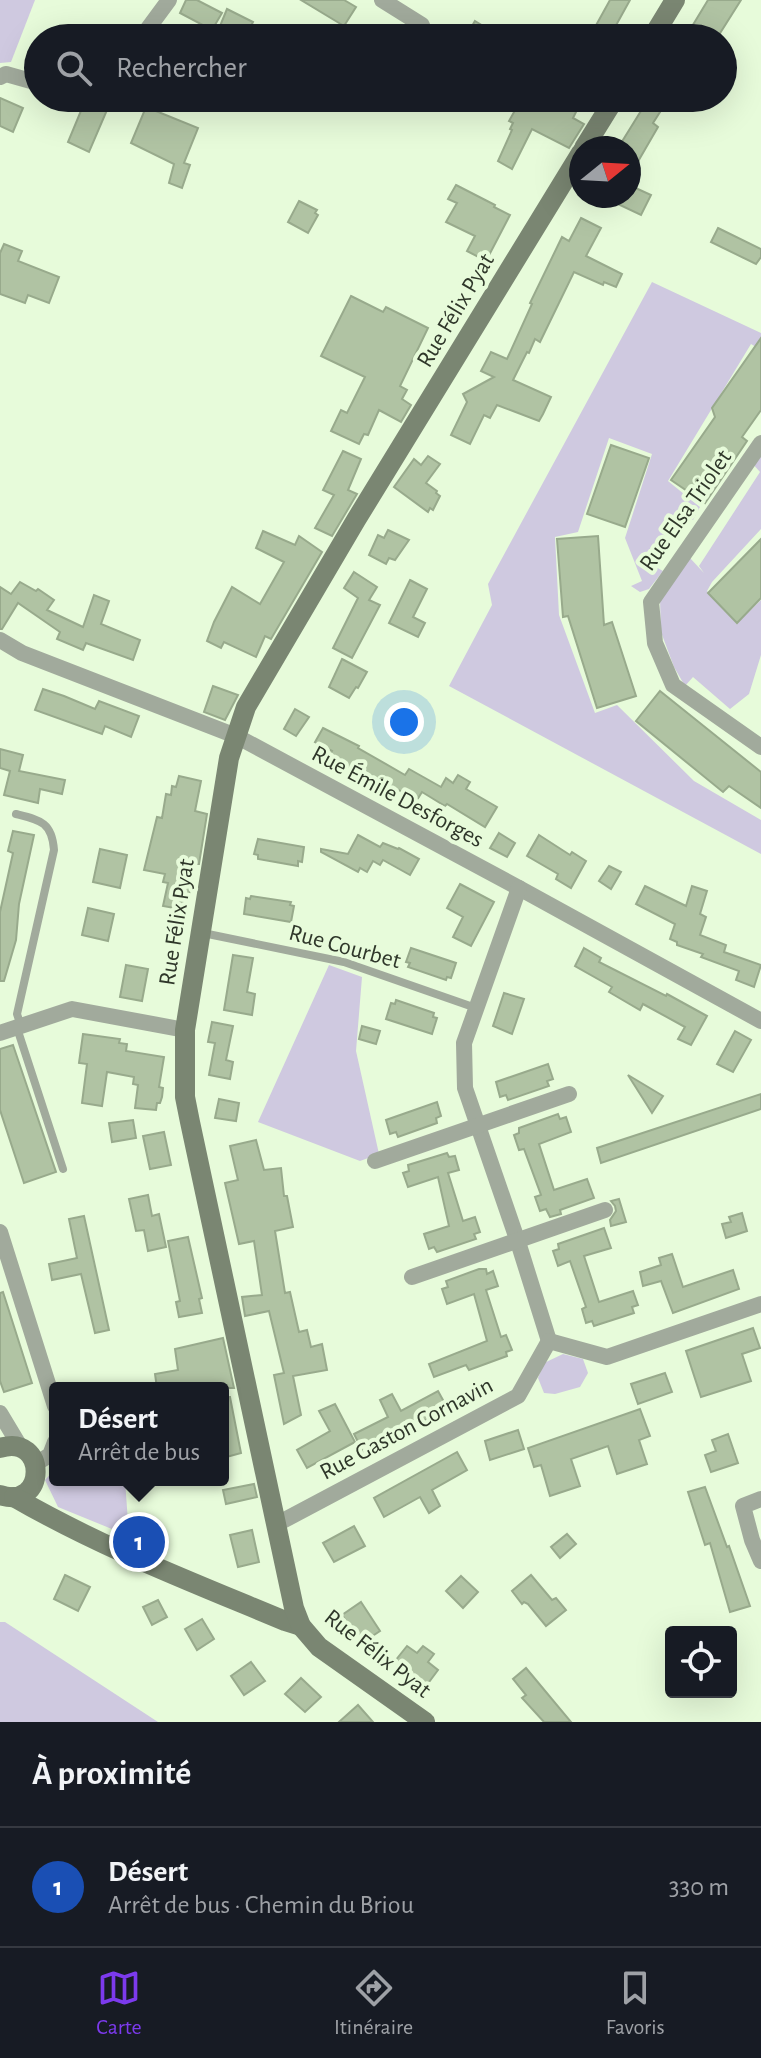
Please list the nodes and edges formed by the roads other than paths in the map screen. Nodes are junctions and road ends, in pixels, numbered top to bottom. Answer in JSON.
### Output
{"nodes":[{"id":1,"x":169,"y":0,"type":"edge"},
{"id":2,"x":382,"y":0,"type":"edge"},
{"id":3,"x":675,"y":0,"type":"edge"},
{"id":4,"x":151,"y":24,"type":"edge"},
{"id":5,"x":420,"y":24,"type":"edge"},
{"id":6,"x":660,"y":24,"type":"edge"},
{"id":7,"x":0,"y":77,"type":"edge"},
{"id":8,"x":24,"y":79,"type":"edge"},
{"id":9,"x":606,"y":112,"type":"edge"},
{"id":10,"x":591,"y":136,"type":"edge"},
{"id":11,"x":569,"y":173,"type":"edge"},
{"id":12,"x":761,"y":443,"type":"edge"},
{"id":13,"x":0,"y":640,"type":"edge"},
{"id":14,"x":236,"y":736,"type":"junction"},
{"id":15,"x":761,"y":747,"type":"edge"},
{"id":16,"x":16,"y":814,"type":"dead end"},
{"id":17,"x":519,"y":888,"type":"junction"},
{"id":18,"x":200,"y":932,"type":"junction"},
{"id":19,"x":476,"y":1008,"type":"junction"},
{"id":20,"x":761,"y":1021,"type":"edge"},
{"id":21,"x":19,"y":1027,"type":"junction"},
{"id":22,"x":185,"y":1030,"type":"junction"},
{"id":23,"x":0,"y":1033,"type":"edge"},
{"id":24,"x":569,"y":1094,"type":"dead end"},
{"id":25,"x":478,"y":1126,"type":"junction"},
{"id":26,"x":375,"y":1161,"type":"dead end"},
{"id":27,"x":63,"y":1169,"type":"dead end"},
{"id":28,"x":605,"y":1210,"type":"dead end"},
{"id":29,"x":0,"y":1232,"type":"edge"},
{"id":30,"x":518,"y":1242,"type":"junction"},
{"id":31,"x":412,"y":1277,"type":"dead end"},
{"id":32,"x":761,"y":1304,"type":"edge"},
{"id":33,"x":549,"y":1341,"type":"junction"},
{"id":34,"x":49,"y":1387,"type":"edge"},
{"id":35,"x":0,"y":1413,"type":"edge"},
{"id":36,"x":0,"y":1448,"type":"edge"},
{"id":37,"x":21,"y":1448,"type":"junction"},
{"id":38,"x":49,"y":1456,"type":"edge"},
{"id":39,"x":35,"y":1464,"type":"junction"},
{"id":40,"x":15,"y":1494,"type":"edge"},
{"id":41,"x":761,"y":1499,"type":"edge"},
{"id":42,"x":275,"y":1525,"type":"junction"},
{"id":43,"x":761,"y":1561,"type":"edge"},
{"id":44,"x":301,"y":1626,"type":"junction"},
{"id":45,"x":425,"y":1722,"type":"edge"}],
"edges":[{"from":1,"to":4,"type":"street"},
{"from":2,"to":5,"type":"street"},
{"from":3,"to":6,"type":"street"},
{"from":7,"to":8,"type":"street"},
{"from":9,"to":10,"type":"street"},
{"from":11,"to":14,"type":"street","name":"Rue Félix Pyat"},
{"from":12,"to":15,"type":"street","name":"Rue Elsa Triolet"},
{"from":13,"to":14,"type":"street","name":"Rue Émile Desforges"},
{"from":14,"to":17,"type":"street","name":"Rue Émile Desforges"},
{"from":14,"to":18,"type":"street","name":"Rue Félix Pyat"},
{"from":16,"to":21,"type":"lane"},
{"from":17,"to":19,"type":"street"},
{"from":17,"to":20,"type":"street","name":"Rue Émile Desforges"},
{"from":18,"to":19,"type":"lane","name":"Rue Courbet"},
{"from":18,"to":22,"type":"street","name":"Rue Félix Pyat"},
{"from":19,"to":25,"type":"street"},
{"from":21,"to":22,"type":"street"},
{"from":21,"to":23,"type":"street"},
{"from":21,"to":27,"type":"lane"},
{"from":22,"to":42,"type":"street","name":"Rue Félix Pyat"},
{"from":24,"to":25,"type":"street"},
{"from":25,"to":26,"type":"street"},
{"from":25,"to":30,"type":"street"},
{"from":28,"to":30,"type":"street"},
{"from":29,"to":34,"type":"street"},
{"from":30,"to":31,"type":"street"},
{"from":30,"to":33,"type":"street"},
{"from":32,"to":33,"type":"street"},
{"from":33,"to":42,"type":"street","name":"Rue Gaston Cornavin"},
{"from":35,"to":37,"type":"street"},
{"from":36,"to":37,"type":"street"},
{"from":37,"to":39,"type":"street"},
{"from":38,"to":39,"type":"street"},
{"from":39,"to":40,"type":"street"},
{"from":40,"to":44,"type":"street"},
{"from":41,"to":43,"type":"street"},
{"from":42,"to":44,"type":"street","name":"Rue Félix Pyat"},
{"from":44,"to":45,"type":"street","name":"Rue Félix Pyat"}]}
